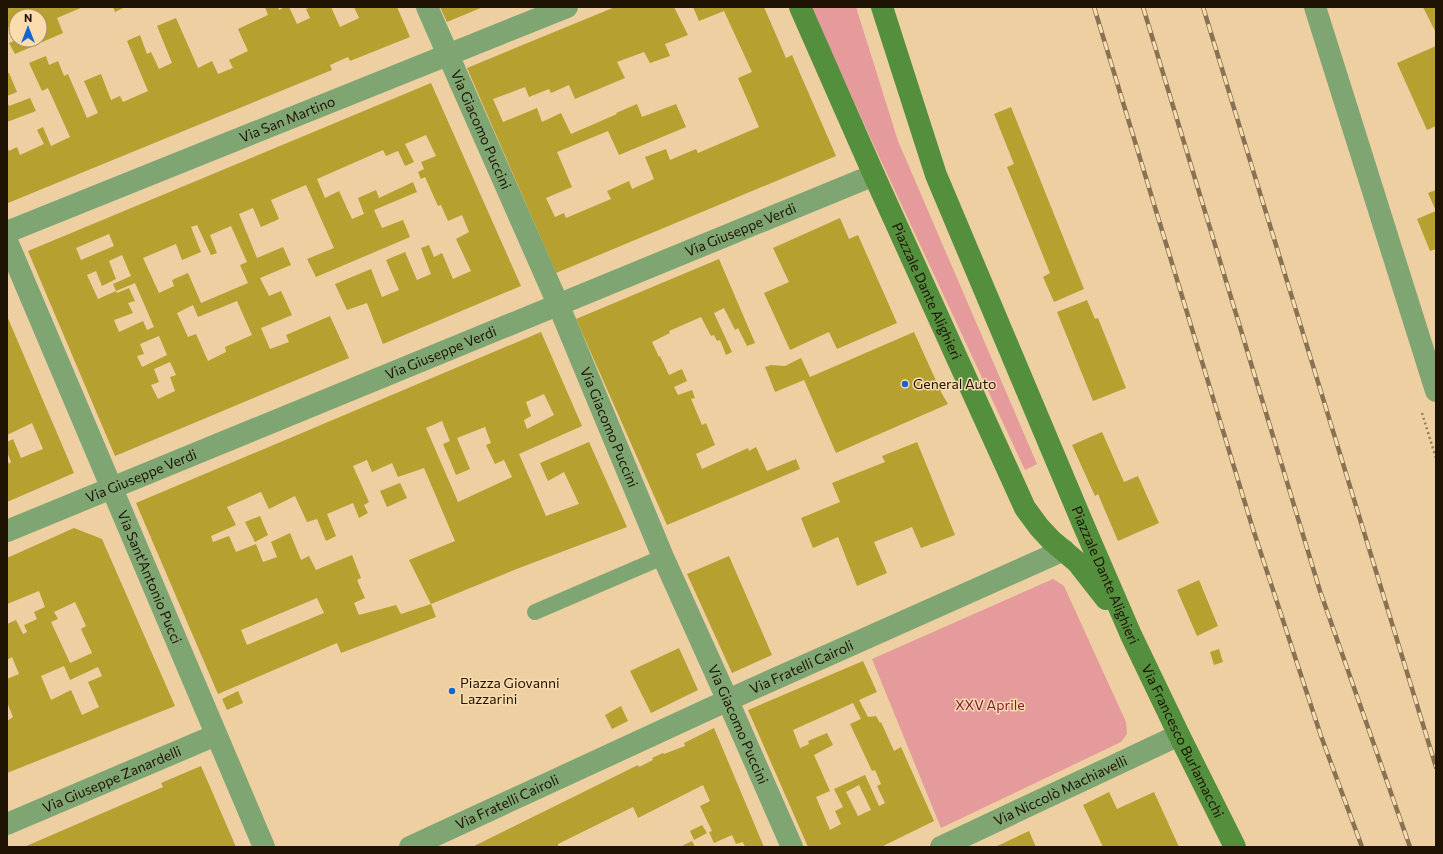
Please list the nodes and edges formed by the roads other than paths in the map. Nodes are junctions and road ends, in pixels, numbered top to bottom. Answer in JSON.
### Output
{"nodes":[{"id":1,"x":427,"y":7,"type":"edge"},
{"id":2,"x":567,"y":7,"type":"edge"},
{"id":3,"x":800,"y":7,"type":"edge"},
{"id":4,"x":882,"y":7,"type":"edge"},
{"id":5,"x":1316,"y":7,"type":"edge"},
{"id":6,"x":448,"y":55,"type":"junction"},
{"id":7,"x":874,"y":175,"type":"junction"},
{"id":8,"x":7,"y":232,"type":"edge"},
{"id":9,"x":7,"y":241,"type":"edge"},
{"id":10,"x":558,"y":304,"type":"junction"},
{"id":11,"x":1436,"y":391,"type":"edge"},
{"id":12,"x":112,"y":488,"type":"junction"},
{"id":13,"x":7,"y":531,"type":"edge"},
{"id":14,"x":1064,"y":550,"type":"junction"},
{"id":15,"x":663,"y":557,"type":"junction"},
{"id":16,"x":535,"y":612,"type":"dead end"},
{"id":17,"x":1131,"y":635,"type":"junction"},
{"id":18,"x":728,"y":700,"type":"junction"},
{"id":19,"x":216,"y":735,"type":"junction"},
{"id":20,"x":1179,"y":735,"type":"junction"},
{"id":21,"x":7,"y":824,"type":"edge"},
{"id":22,"x":264,"y":847,"type":"edge"},
{"id":23,"x":410,"y":847,"type":"edge"},
{"id":24,"x":792,"y":847,"type":"edge"},
{"id":25,"x":941,"y":847,"type":"edge"},
{"id":26,"x":1235,"y":847,"type":"edge"}],
"edges":[{"from":1,"to":6,"type":"street","name":"Via Giacomo Puccini"},
{"from":2,"to":6,"type":"street","name":"Via San Martino"},
{"from":3,"to":7,"type":"street","name":"Piazzale Dante Alighieri"},
{"from":4,"to":17,"type":"street","name":"Piazzale Dante Alighieri"},
{"from":5,"to":11,"type":"street"},
{"from":6,"to":8,"type":"street","name":"Via San Martino"},
{"from":6,"to":10,"type":"street","name":"Via Giacomo Puccini"},
{"from":7,"to":10,"type":"street","name":"Via Giuseppe Verdi"},
{"from":7,"to":14,"type":"street","name":"Piazzale Dante Alighieri"},
{"from":9,"to":12,"type":"street","name":"Via Sant'Antonio Pucci"},
{"from":10,"to":12,"type":"street","name":"Via Giuseppe Verdi"},
{"from":10,"to":15,"type":"street","name":"Via Giacomo Puccini"},
{"from":12,"to":13,"type":"street","name":"Via Giuseppe Verdi"},
{"from":12,"to":19,"type":"street","name":"Via Sant'Antonio Pucci"},
{"from":14,"to":17,"type":"street","name":"Piazzale Dante Alighieri"},
{"from":14,"to":18,"type":"street","name":"Via Fratelli Cairoli"},
{"from":15,"to":16,"type":"lane"},
{"from":15,"to":18,"type":"street","name":"Via Giacomo Puccini"},
{"from":17,"to":20,"type":"street","name":"Via Francesco Burlamacchi"},
{"from":18,"to":23,"type":"street","name":"Via Fratelli Cairoli"},
{"from":18,"to":24,"type":"street","name":"Via Giacomo Puccini"},
{"from":19,"to":21,"type":"street","name":"Via Giuseppe Zanardelli"},
{"from":19,"to":22,"type":"street","name":"Via Sant'Antonio Pucci"},
{"from":20,"to":25,"type":"street","name":"Via Niccolò Machiavelli"},
{"from":20,"to":26,"type":"street","name":"Via Francesco Burlamacchi"}]}
